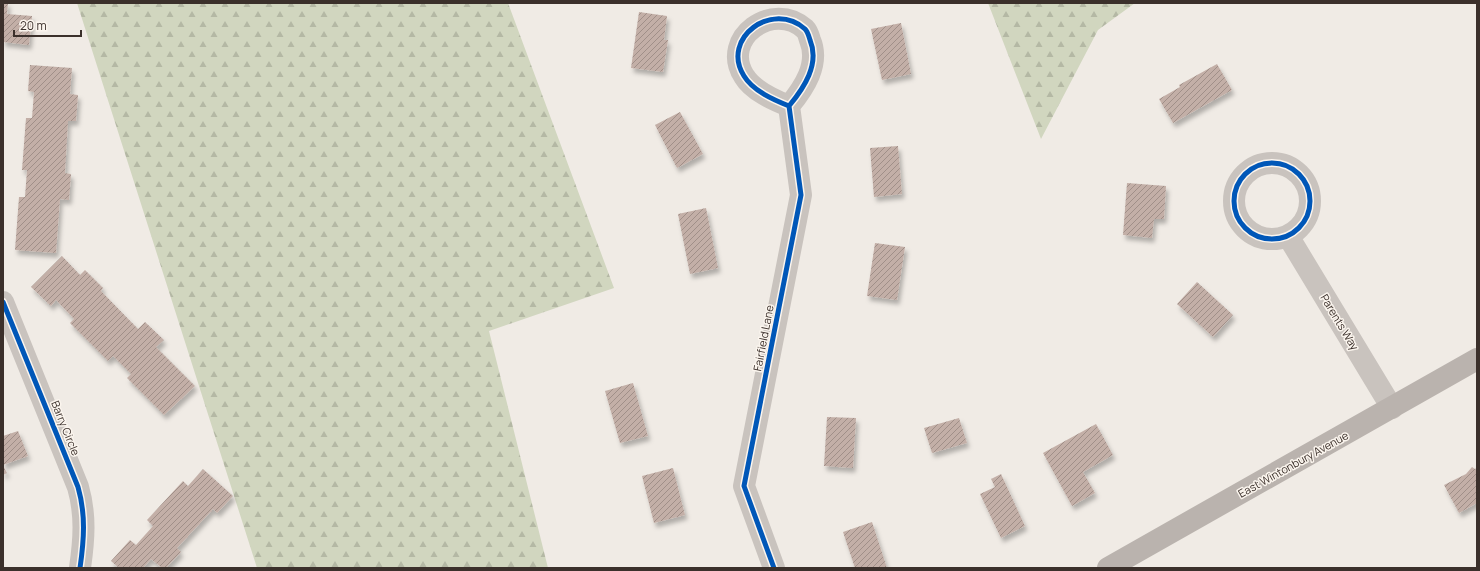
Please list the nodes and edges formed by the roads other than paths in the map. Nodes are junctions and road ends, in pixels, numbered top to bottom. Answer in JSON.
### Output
{"nodes":[{"id":1,"x":789,"y":106,"type":"dead end"},
{"id":2,"x":1288,"y":236,"type":"dead end"},
{"id":3,"x":3,"y":302,"type":"edge"},
{"id":4,"x":1477,"y":359,"type":"edge"},
{"id":5,"x":1392,"y":408,"type":"junction"},
{"id":6,"x":80,"y":568,"type":"edge"},
{"id":7,"x":774,"y":568,"type":"edge"},
{"id":8,"x":1108,"y":568,"type":"edge"}],
"edges":[{"from":1,"to":7,"type":"street","name":"Fairfield Lane"},
{"from":2,"to":5,"type":"street","name":"Parents Way"},
{"from":3,"to":6,"type":"street","name":"Barry Circle"},
{"from":4,"to":5,"type":"main road","name":"East Wintonbury Avenue"},
{"from":5,"to":8,"type":"main road","name":"East Wintonbury Avenue"}]}
